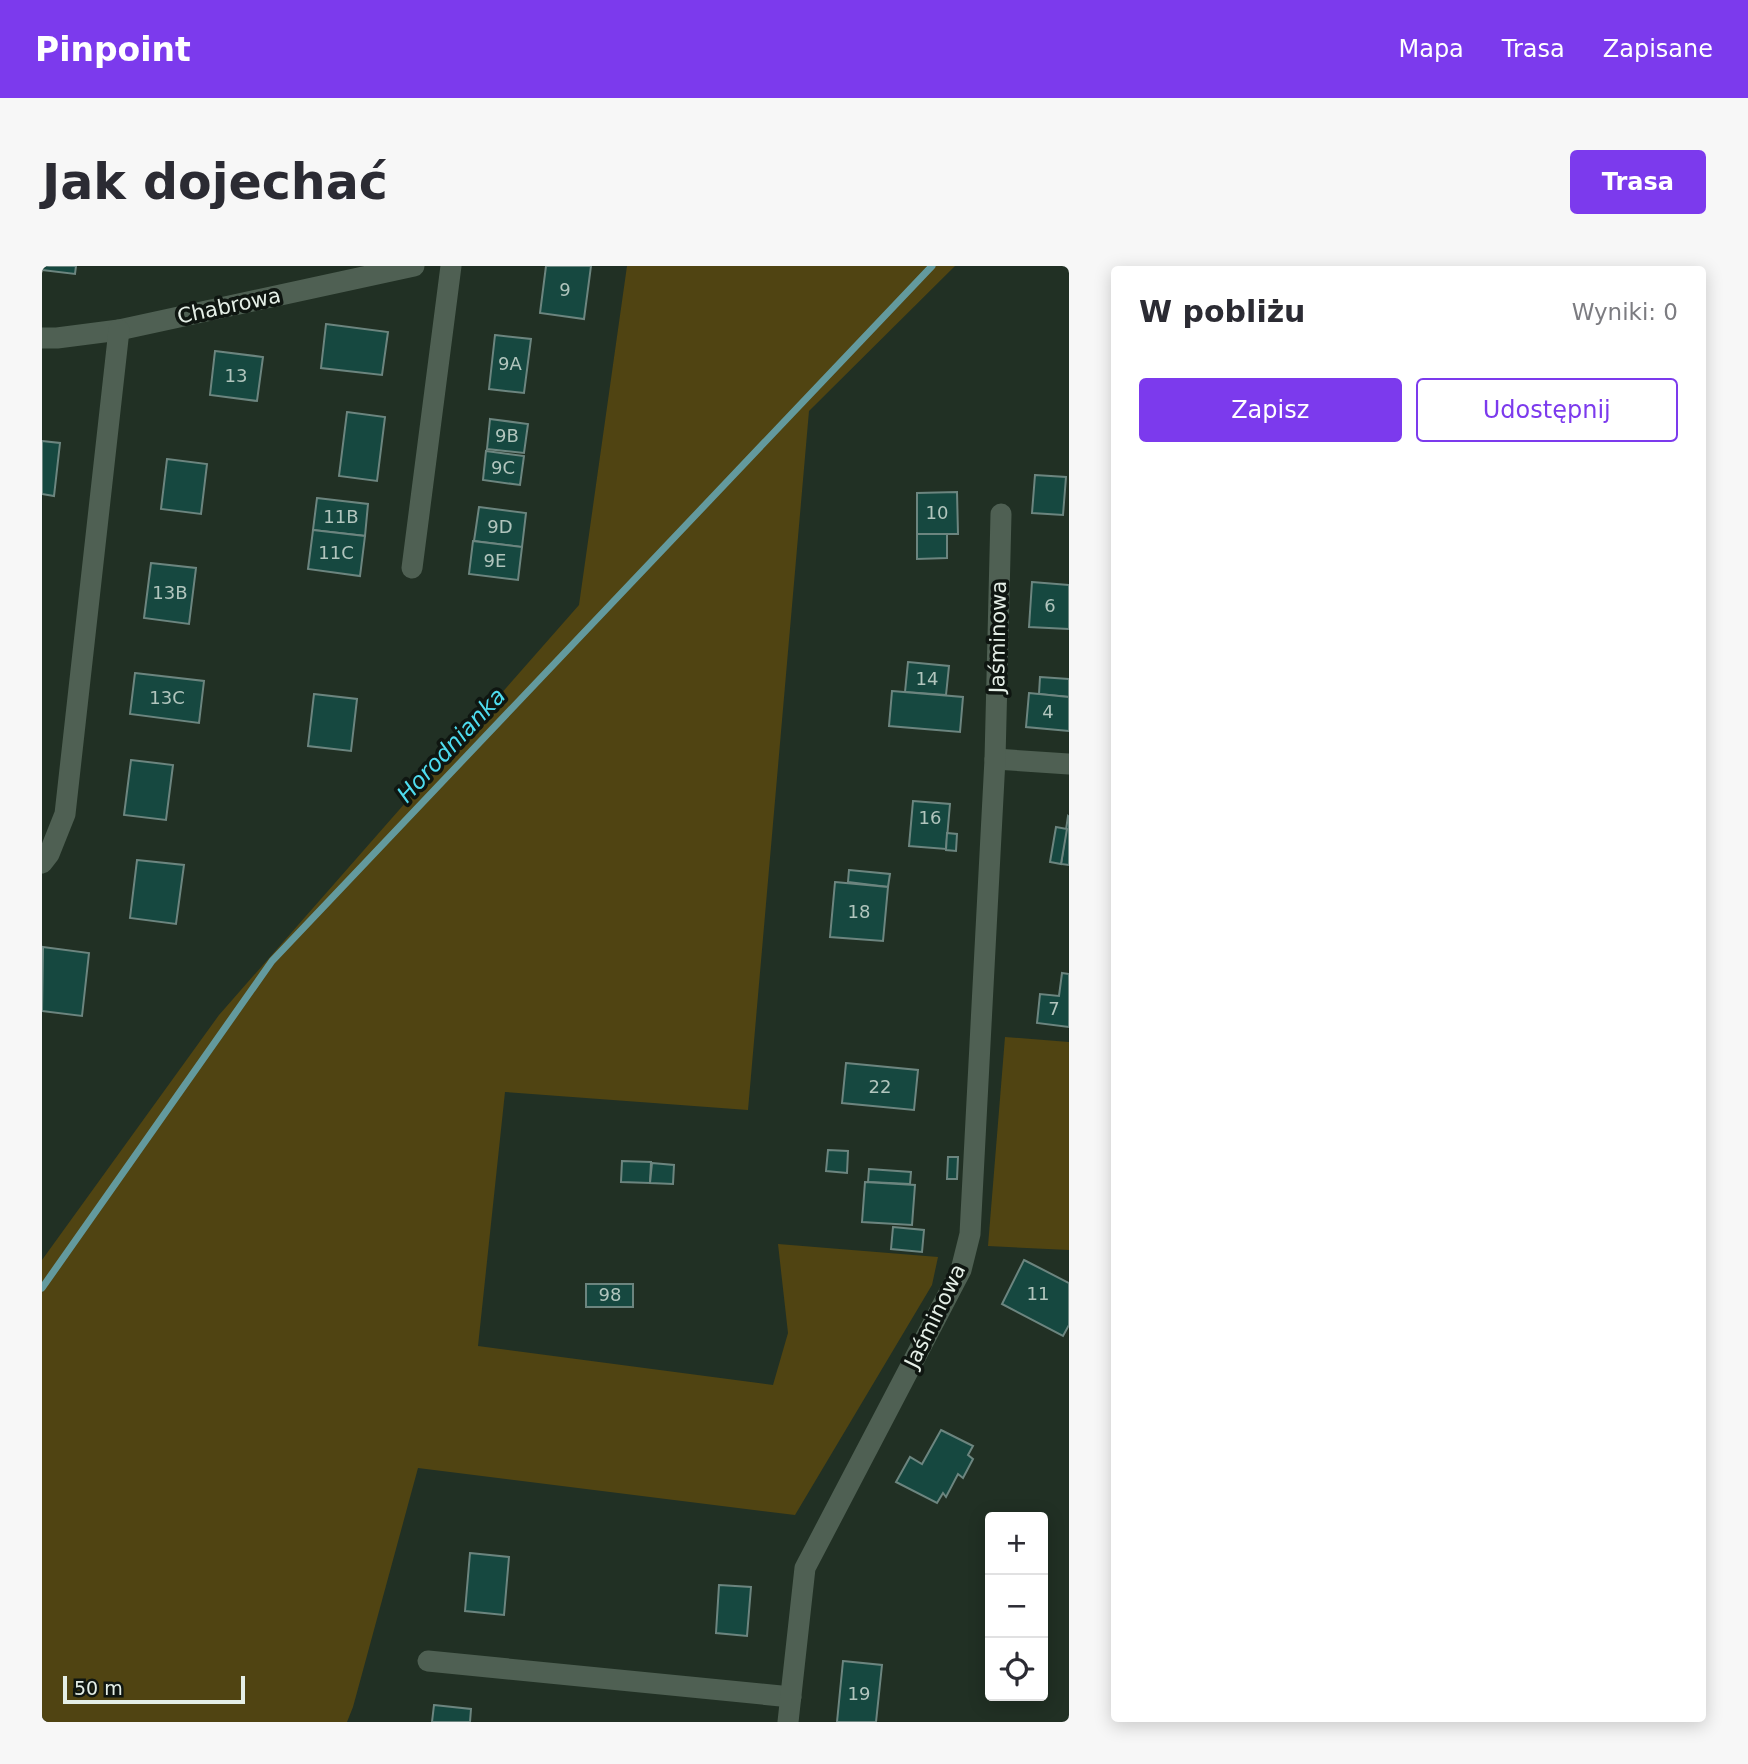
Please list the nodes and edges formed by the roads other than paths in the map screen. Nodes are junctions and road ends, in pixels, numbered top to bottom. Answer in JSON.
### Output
{"nodes":[{"id":1,"x":414,"y":266,"type":"edge"},
{"id":2,"x":451,"y":266,"type":"edge"},
{"id":3,"x":119,"y":330,"type":"junction"},
{"id":4,"x":42,"y":338,"type":"edge"},
{"id":5,"x":1001,"y":514,"type":"dead end"},
{"id":6,"x":412,"y":568,"type":"dead end"},
{"id":7,"x":995,"y":759,"type":"junction"},
{"id":8,"x":1069,"y":764,"type":"edge"},
{"id":9,"x":42,"y":863,"type":"edge"},
{"id":10,"x":428,"y":1661,"type":"dead end"},
{"id":11,"x":791,"y":1697,"type":"junction"},
{"id":12,"x":788,"y":1722,"type":"edge"}],
"edges":[{"from":1,"to":3,"type":"street","name":"Chabrowa"},
{"from":2,"to":6,"type":"street"},
{"from":3,"to":4,"type":"street","name":"Chabrowa"},
{"from":3,"to":9,"type":"street"},
{"from":5,"to":7,"type":"street","name":"Jaśminowa"},
{"from":7,"to":8,"type":"street"},
{"from":7,"to":11,"type":"street","name":"Jaśminowa"},
{"from":10,"to":11,"type":"street"},
{"from":11,"to":12,"type":"street","name":"Jaśminowa"}]}
